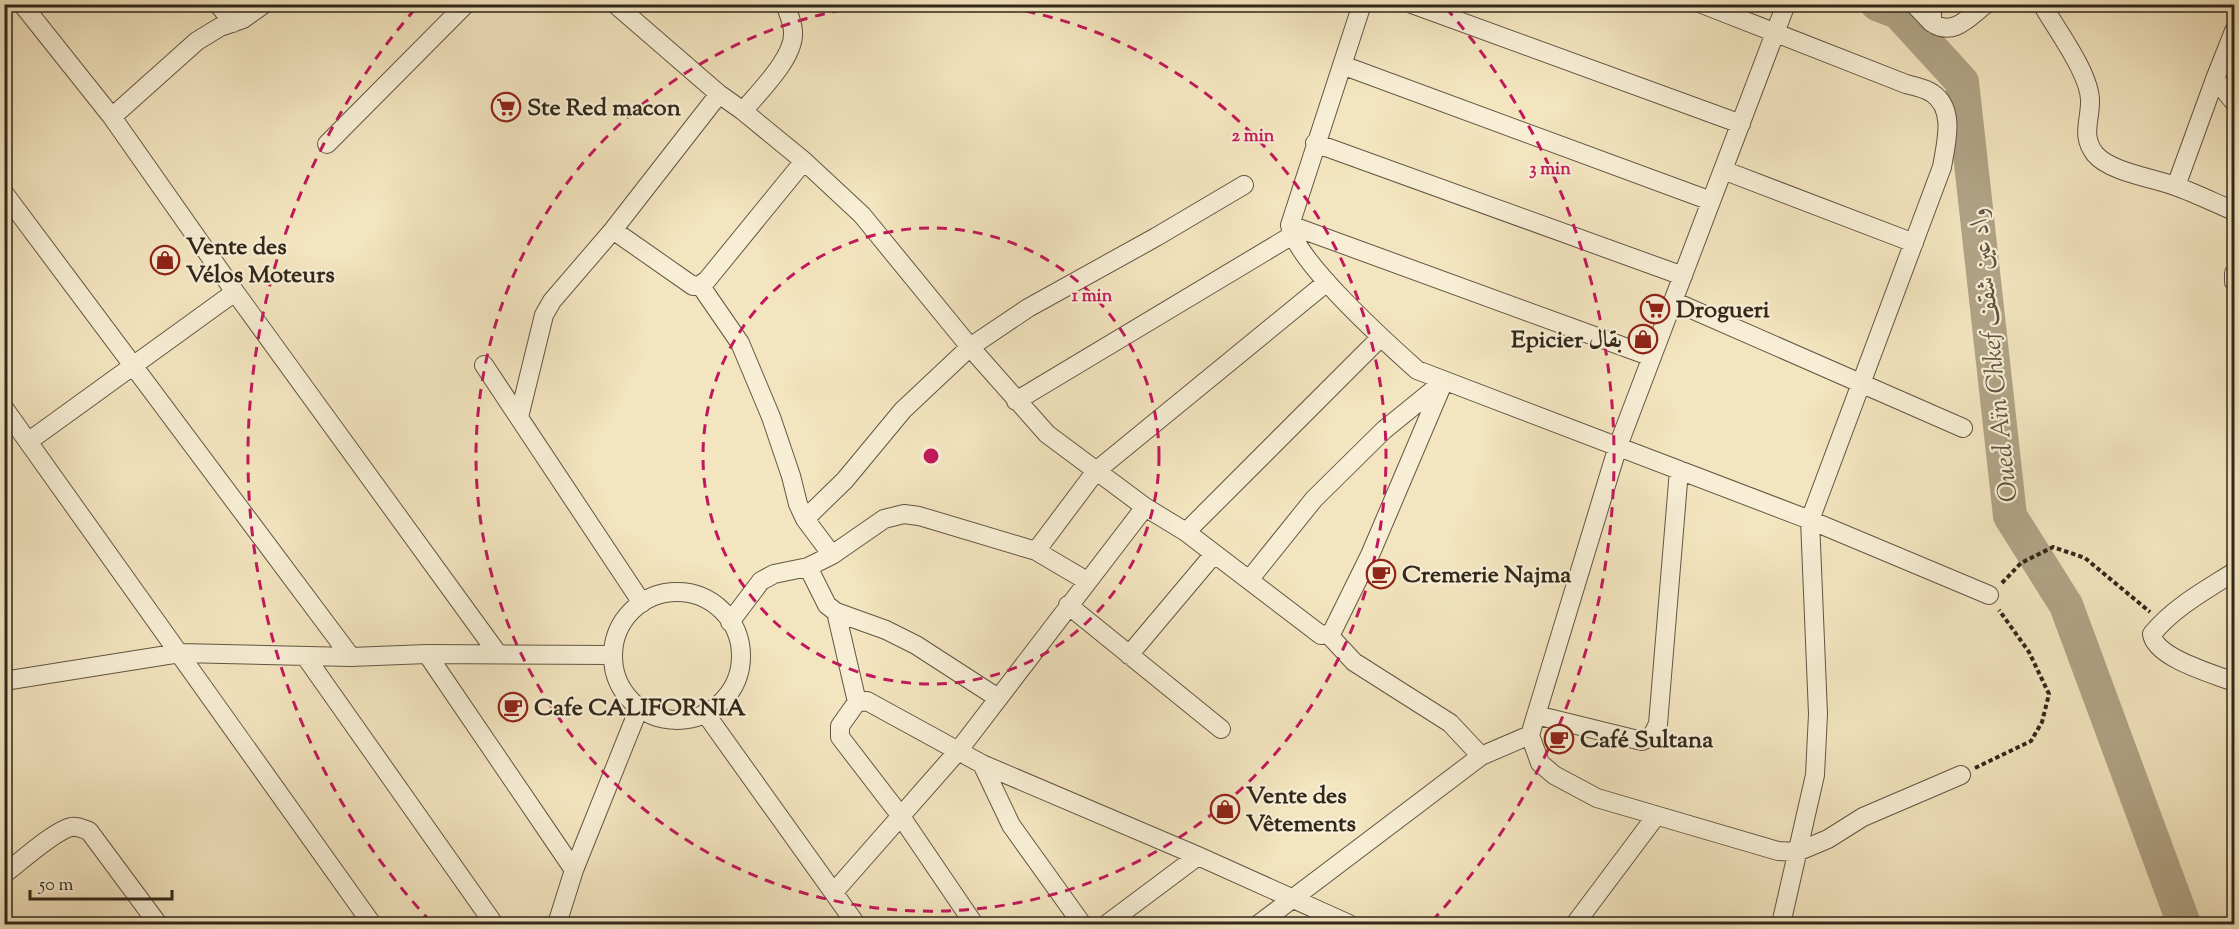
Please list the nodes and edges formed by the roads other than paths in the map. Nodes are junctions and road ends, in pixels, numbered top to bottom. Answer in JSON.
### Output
{"nodes":[{"id":1,"x":22,"y":4,"type":"edge"},
{"id":2,"x":218,"y":4,"type":"edge"},
{"id":3,"x":264,"y":4,"type":"edge"},
{"id":4,"x":466,"y":4,"type":"edge"},
{"id":5,"x":615,"y":4,"type":"edge"},
{"id":6,"x":785,"y":4,"type":"edge"},
{"id":7,"x":1362,"y":4,"type":"edge"},
{"id":8,"x":1412,"y":4,"type":"edge"},
{"id":9,"x":1702,"y":4,"type":"edge"},
{"id":10,"x":1786,"y":4,"type":"edge"},
{"id":11,"x":1914,"y":4,"type":"edge"},
{"id":12,"x":1986,"y":4,"type":"edge"},
{"id":13,"x":2042,"y":4,"type":"edge"},
{"id":14,"x":1932,"y":14,"type":"edge"},
{"id":15,"x":233,"y":23,"type":"junction"},
{"id":16,"x":1775,"y":30,"type":"junction"},
{"id":17,"x":2235,"y":31,"type":"edge"},
{"id":18,"x":1342,"y":65,"type":"junction"},
{"id":19,"x":2215,"y":79,"type":"junction"},
{"id":20,"x":719,"y":94,"type":"junction"},
{"id":21,"x":2235,"y":102,"type":"edge"},
{"id":22,"x":744,"y":111,"type":"junction"},
{"id":23,"x":111,"y":117,"type":"junction"},
{"id":24,"x":1740,"y":124,"type":"junction"},
{"id":25,"x":1315,"y":143,"type":"junction"},
{"id":26,"x":327,"y":144,"type":"dead end"},
{"id":27,"x":804,"y":161,"type":"junction"},
{"id":28,"x":1723,"y":170,"type":"junction"},
{"id":29,"x":1244,"y":185,"type":"dead end"},
{"id":30,"x":2176,"y":186,"type":"junction"},
{"id":31,"x":4,"y":193,"type":"edge"},
{"id":32,"x":1711,"y":201,"type":"junction"},
{"id":33,"x":2235,"y":211,"type":"edge"},
{"id":34,"x":613,"y":230,"type":"junction"},
{"id":35,"x":1290,"y":230,"type":"junction"},
{"id":36,"x":1914,"y":243,"type":"junction"},
{"id":37,"x":2235,"y":273,"type":"edge"},
{"id":38,"x":1683,"y":276,"type":"junction"},
{"id":39,"x":1327,"y":282,"type":"junction"},
{"id":40,"x":2235,"y":282,"type":"edge"},
{"id":41,"x":700,"y":285,"type":"junction"},
{"id":42,"x":235,"y":292,"type":"junction"},
{"id":43,"x":1673,"y":301,"type":"junction"},
{"id":44,"x":1380,"y":338,"type":"junction"},
{"id":45,"x":970,"y":347,"type":"junction"},
{"id":46,"x":1652,"y":357,"type":"junction"},
{"id":47,"x":132,"y":364,"type":"junction"},
{"id":48,"x":484,"y":365,"type":"dead end"},
{"id":49,"x":1444,"y":381,"type":"junction"},
{"id":50,"x":1862,"y":384,"type":"junction"},
{"id":51,"x":1016,"y":401,"type":"junction"},
{"id":52,"x":4,"y":408,"type":"edge"},
{"id":53,"x":519,"y":417,"type":"junction"},
{"id":54,"x":1963,"y":428,"type":"dead end"},
{"id":55,"x":28,"y":441,"type":"junction"},
{"id":56,"x":1618,"y":446,"type":"junction"},
{"id":57,"x":1679,"y":470,"type":"junction"},
{"id":58,"x":1096,"y":471,"type":"junction"},
{"id":59,"x":1145,"y":507,"type":"junction"},
{"id":60,"x":805,"y":519,"type":"junction"},
{"id":61,"x":1810,"y":520,"type":"junction"},
{"id":62,"x":1186,"y":532,"type":"junction"},
{"id":63,"x":1036,"y":550,"type":"junction"},
{"id":64,"x":1214,"y":554,"type":"junction"},
{"id":65,"x":832,"y":555,"type":"junction"},
{"id":66,"x":808,"y":567,"type":"junction"},
{"id":67,"x":2235,"y":572,"type":"edge"},
{"id":68,"x":1249,"y":580,"type":"junction"},
{"id":69,"x":1087,"y":581,"type":"junction"},
{"id":70,"x":1989,"y":596,"type":"road end"},
{"id":71,"x":642,"y":603,"type":"junction"},
{"id":72,"x":1068,"y":605,"type":"junction"},
{"id":73,"x":836,"y":612,"type":"junction"},
{"id":74,"x":730,"y":622,"type":"junction"},
{"id":75,"x":1328,"y":634,"type":"junction"},
{"id":76,"x":180,"y":653,"type":"junction"},
{"id":77,"x":427,"y":654,"type":"junction"},
{"id":78,"x":498,"y":654,"type":"junction"},
{"id":79,"x":612,"y":655,"type":"junction"},
{"id":80,"x":1129,"y":655,"type":"junction"},
{"id":81,"x":305,"y":656,"type":"junction"},
{"id":82,"x":351,"y":657,"type":"junction"},
{"id":83,"x":4,"y":681,"type":"edge"},
{"id":84,"x":2235,"y":682,"type":"edge"},
{"id":85,"x":998,"y":698,"type":"junction"},
{"id":86,"x":857,"y":702,"type":"junction"},
{"id":87,"x":639,"y":708,"type":"junction"},
{"id":88,"x":705,"y":713,"type":"junction"},
{"id":89,"x":1536,"y":715,"type":"junction"},
{"id":90,"x":1221,"y":729,"type":"dead end"},
{"id":91,"x":1530,"y":735,"type":"junction"},
{"id":92,"x":958,"y":751,"type":"junction"},
{"id":93,"x":1481,"y":756,"type":"junction"},
{"id":94,"x":982,"y":764,"type":"junction"},
{"id":95,"x":1961,"y":775,"type":"road end"},
{"id":96,"x":900,"y":815,"type":"junction"},
{"id":97,"x":1656,"y":816,"type":"junction"},
{"id":98,"x":1797,"y":852,"type":"junction"},
{"id":99,"x":1198,"y":856,"type":"junction"},
{"id":100,"x":574,"y":870,"type":"junction"},
{"id":101,"x":4,"y":874,"type":"edge"},
{"id":102,"x":834,"y":892,"type":"junction"},
{"id":103,"x":1293,"y":899,"type":"junction"},
{"id":104,"x":159,"y":924,"type":"edge"},
{"id":105,"x":372,"y":924,"type":"edge"},
{"id":106,"x":494,"y":924,"type":"edge"},
{"id":107,"x":557,"y":924,"type":"edge"},
{"id":108,"x":856,"y":924,"type":"edge"},
{"id":109,"x":974,"y":924,"type":"edge"},
{"id":110,"x":1082,"y":924,"type":"edge"},
{"id":111,"x":1107,"y":924,"type":"edge"},
{"id":112,"x":1259,"y":924,"type":"edge"},
{"id":113,"x":1349,"y":924,"type":"edge"},
{"id":114,"x":1575,"y":924,"type":"edge"},
{"id":115,"x":1781,"y":924,"type":"edge"}],
"edges":[{"from":1,"to":23,"type":"street"},
{"from":2,"to":15,"type":"street"},
{"from":3,"to":15,"type":"street"},
{"from":4,"to":26,"type":"street"},
{"from":5,"to":20,"type":"street"},
{"from":6,"to":22,"type":"street"},
{"from":7,"to":18,"type":"street"},
{"from":8,"to":24,"type":"street"},
{"from":9,"to":16,"type":"street"},
{"from":10,"to":16,"type":"street"},
{"from":11,"to":14,"type":"street"},
{"from":12,"to":14,"type":"street"},
{"from":13,"to":30,"type":"street"},
{"from":15,"to":23,"type":"street"},
{"from":16,"to":24,"type":"street"},
{"from":16,"to":36,"type":"street"},
{"from":17,"to":19,"type":"street"},
{"from":18,"to":25,"type":"street"},
{"from":18,"to":32,"type":"street"},
{"from":19,"to":21,"type":"street"},
{"from":19,"to":30,"type":"street"},
{"from":20,"to":22,"type":"street"},
{"from":20,"to":34,"type":"street"},
{"from":22,"to":27,"type":"street"},
{"from":23,"to":42,"type":"street"},
{"from":24,"to":28,"type":"street"},
{"from":25,"to":35,"type":"street"},
{"from":25,"to":38,"type":"street"},
{"from":27,"to":41,"type":"street"},
{"from":27,"to":45,"type":"street"},
{"from":28,"to":32,"type":"street"},
{"from":28,"to":36,"type":"street"},
{"from":29,"to":45,"type":"street"},
{"from":30,"to":33,"type":"street"},
{"from":31,"to":47,"type":"street"},
{"from":32,"to":38,"type":"street"},
{"from":34,"to":41,"type":"street"},
{"from":34,"to":53,"type":"street"},
{"from":35,"to":39,"type":"street"},
{"from":35,"to":46,"type":"street"},
{"from":35,"to":51,"type":"street"},
{"from":36,"to":50,"type":"street"},
{"from":37,"to":40,"type":"street"},
{"from":38,"to":43,"type":"street"},
{"from":39,"to":44,"type":"street"},
{"from":39,"to":58,"type":"street"},
{"from":41,"to":60,"type":"street"},
{"from":42,"to":47,"type":"street"},
{"from":42,"to":78,"type":"street"},
{"from":43,"to":46,"type":"street"},
{"from":43,"to":50,"type":"street"},
{"from":44,"to":49,"type":"street"},
{"from":44,"to":62,"type":"street"},
{"from":45,"to":51,"type":"street"},
{"from":45,"to":60,"type":"street"},
{"from":46,"to":56,"type":"street"},
{"from":47,"to":55,"type":"street"},
{"from":47,"to":82,"type":"street"},
{"from":48,"to":53,"type":"street"},
{"from":49,"to":56,"type":"street"},
{"from":49,"to":68,"type":"street"},
{"from":49,"to":75,"type":"street"},
{"from":50,"to":54,"type":"street"},
{"from":50,"to":61,"type":"street"},
{"from":51,"to":58,"type":"street"},
{"from":52,"to":55,"type":"street"},
{"from":53,"to":71,"type":"street"},
{"from":55,"to":76,"type":"street"},
{"from":56,"to":57,"type":"street"},
{"from":56,"to":89,"type":"street"},
{"from":57,"to":61,"type":"street"},
{"from":57,"to":89,"type":"street"},
{"from":58,"to":59,"type":"street"},
{"from":58,"to":63,"type":"street"},
{"from":59,"to":62,"type":"street"},
{"from":59,"to":69,"type":"street"},
{"from":60,"to":65,"type":"street"},
{"from":61,"to":70,"type":"street"},
{"from":61,"to":98,"type":"street"},
{"from":62,"to":64,"type":"street"},
{"from":63,"to":65,"type":"street"},
{"from":63,"to":69,"type":"street"},
{"from":64,"to":68,"type":"street"},
{"from":64,"to":80,"type":"street"},
{"from":65,"to":66,"type":"street"},
{"from":66,"to":73,"type":"street"},
{"from":66,"to":74,"type":"street"},
{"from":67,"to":84,"type":"street"},
{"from":68,"to":75,"type":"street"},
{"from":69,"to":72,"type":"street"},
{"from":71,"to":74,"type":"street"},
{"from":71,"to":79,"type":"street"},
{"from":72,"to":80,"type":"street"},
{"from":72,"to":85,"type":"street"},
{"from":73,"to":85,"type":"street"},
{"from":73,"to":86,"type":"street"},
{"from":74,"to":88,"type":"street"},
{"from":75,"to":93,"type":"street"},
{"from":76,"to":81,"type":"street"},
{"from":76,"to":83,"type":"street"},
{"from":76,"to":105,"type":"street"},
{"from":77,"to":78,"type":"street"},
{"from":77,"to":82,"type":"street"},
{"from":77,"to":100,"type":"street"},
{"from":78,"to":79,"type":"street"},
{"from":79,"to":87,"type":"street"},
{"from":80,"to":90,"type":"street"},
{"from":81,"to":82,"type":"street"},
{"from":81,"to":106,"type":"street"},
{"from":85,"to":92,"type":"street"},
{"from":86,"to":92,"type":"street"},
{"from":86,"to":96,"type":"street"},
{"from":87,"to":88,"type":"street"},
{"from":87,"to":100,"type":"street"},
{"from":88,"to":102,"type":"street"},
{"from":89,"to":91,"type":"street"},
{"from":91,"to":93,"type":"street"},
{"from":91,"to":97,"type":"street"},
{"from":92,"to":94,"type":"street"},
{"from":92,"to":96,"type":"street"},
{"from":93,"to":103,"type":"street"},
{"from":94,"to":99,"type":"street"},
{"from":94,"to":110,"type":"street"},
{"from":95,"to":98,"type":"street"},
{"from":96,"to":102,"type":"street"},
{"from":96,"to":109,"type":"street"},
{"from":97,"to":98,"type":"street"},
{"from":97,"to":114,"type":"street"},
{"from":98,"to":115,"type":"street"},
{"from":99,"to":103,"type":"street"},
{"from":99,"to":111,"type":"street"},
{"from":100,"to":107,"type":"street"},
{"from":101,"to":104,"type":"street"},
{"from":102,"to":108,"type":"street"},
{"from":103,"to":112,"type":"street"},
{"from":103,"to":113,"type":"street"}]}
